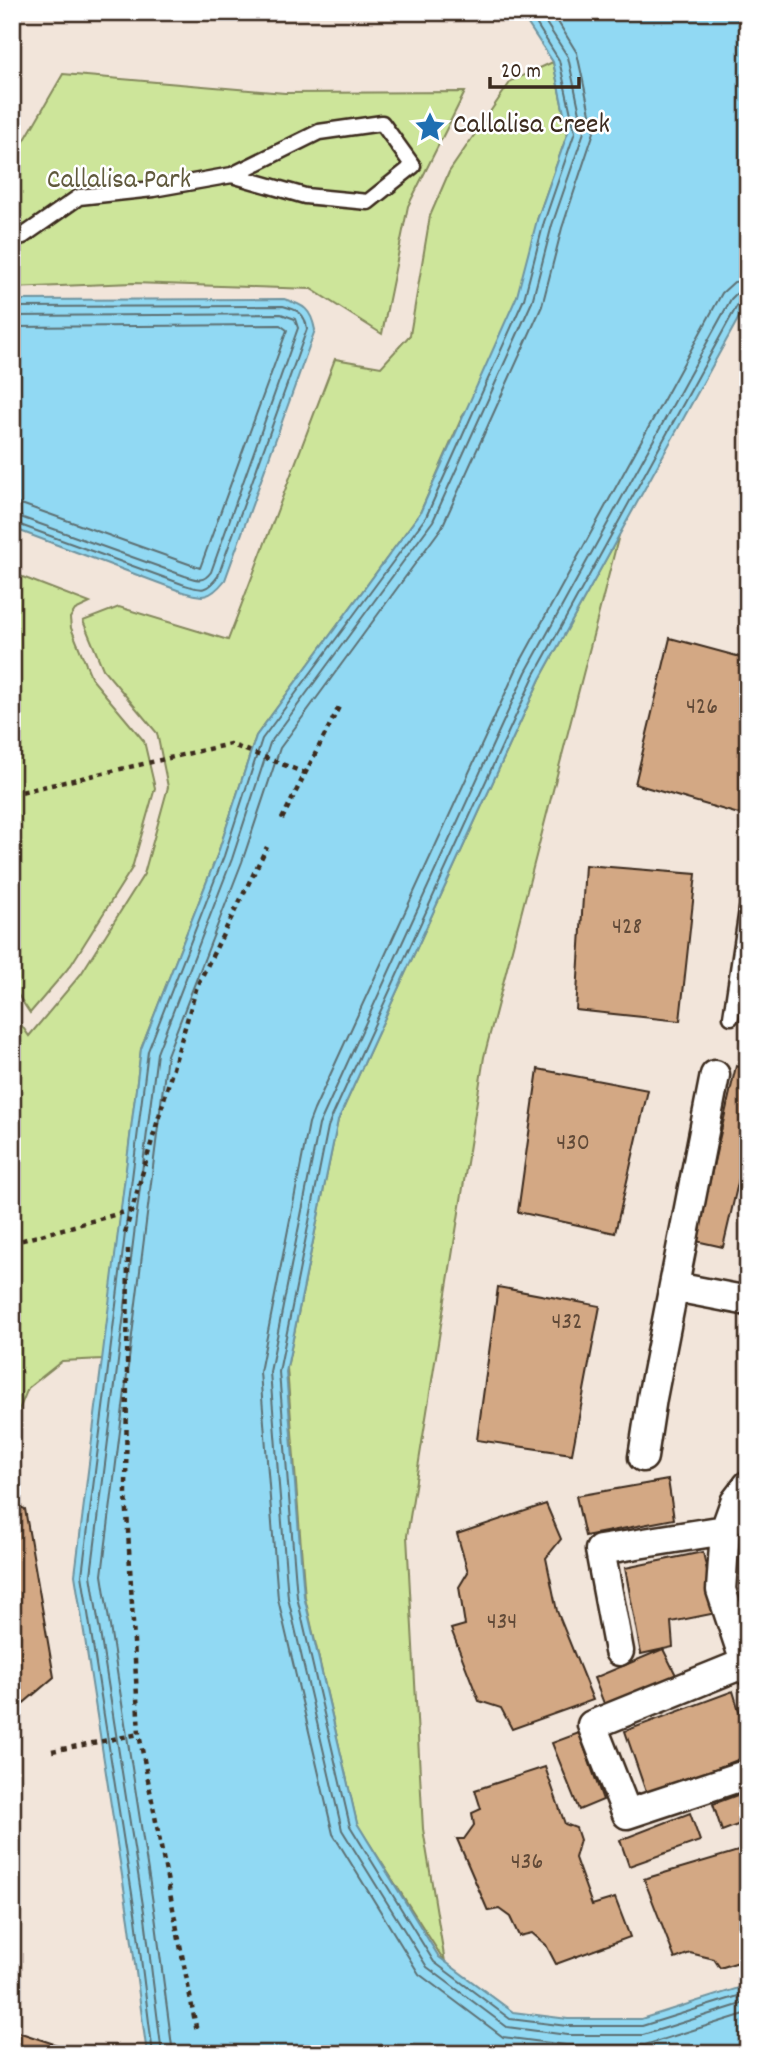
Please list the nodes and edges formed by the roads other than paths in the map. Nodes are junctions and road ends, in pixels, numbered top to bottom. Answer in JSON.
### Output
{"nodes":[{"id":1,"x":232,"y":175,"type":"junction"},
{"id":2,"x":12,"y":239,"type":"edge"},
{"id":3,"x":748,"y":903,"type":"edge"},
{"id":4,"x":731,"y":1017,"type":"dead end"},
{"id":5,"x":715,"y":1075,"type":"dead end"},
{"id":6,"x":675,"y":1287,"type":"junction"},
{"id":7,"x":748,"y":1301,"type":"edge"},
{"id":8,"x":643,"y":1457,"type":"dead end"},
{"id":9,"x":748,"y":1485,"type":"edge"},
{"id":10,"x":725,"y":1530,"type":"junction"},
{"id":11,"x":619,"y":1651,"type":"dead end"},
{"id":12,"x":747,"y":1667,"type":"edge"},
{"id":13,"x":748,"y":1774,"type":"edge"}],
"edges":[{"from":1,"to":1,"type":"lane"},
{"from":1,"to":2,"type":"lane"},
{"from":3,"to":4,"type":"lane"},
{"from":5,"to":6,"type":"street"},
{"from":6,"to":7,"type":"street"},
{"from":6,"to":8,"type":"street"},
{"from":9,"to":10,"type":"street"},
{"from":10,"to":11,"type":"street"},
{"from":10,"to":12,"type":"street"},
{"from":12,"to":13,"type":"street"}]}
